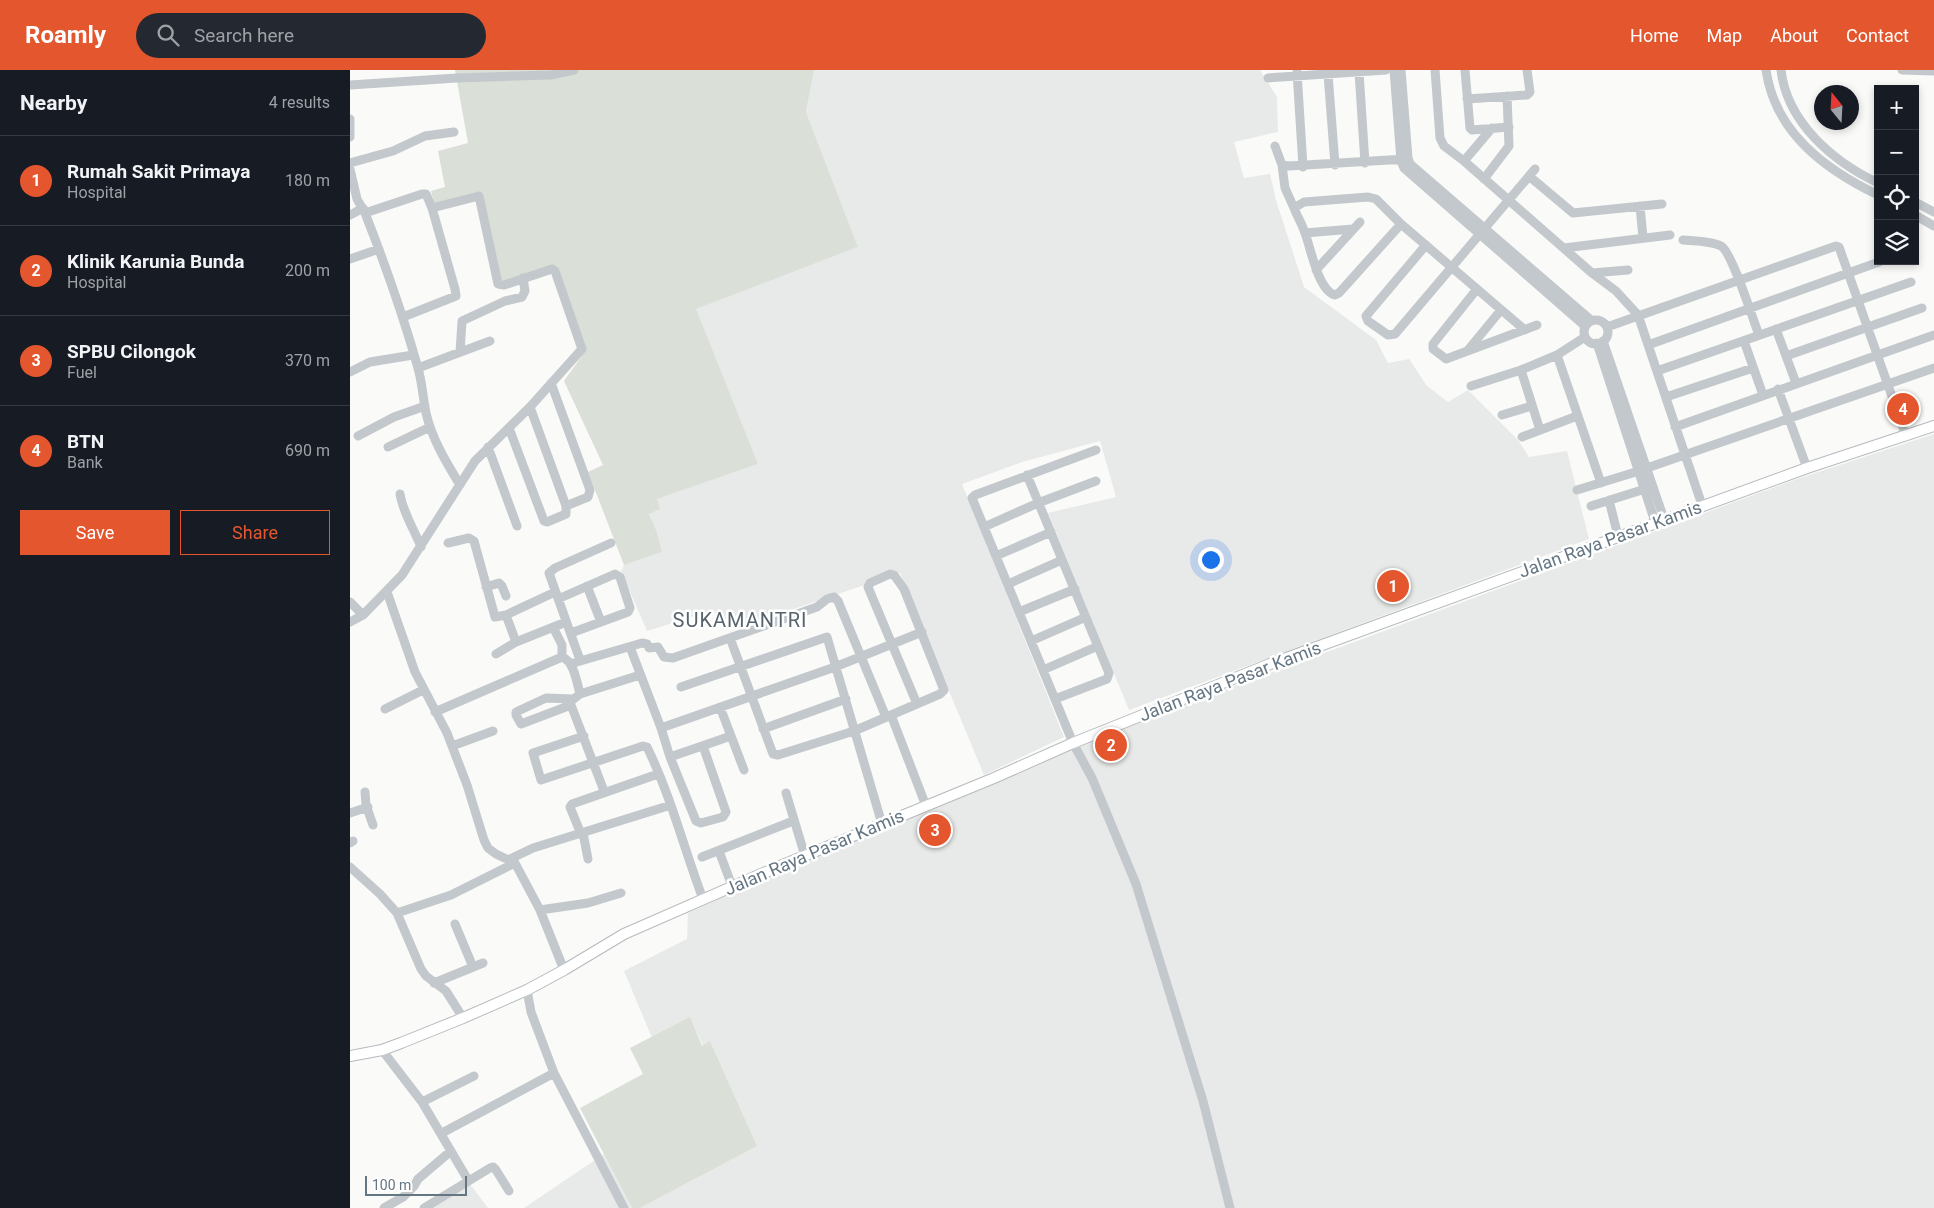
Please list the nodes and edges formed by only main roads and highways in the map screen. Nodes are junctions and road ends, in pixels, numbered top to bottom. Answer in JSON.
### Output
{"nodes":[{"id":1,"x":1934,"y":426,"type":"edge"},
{"id":2,"x":350,"y":1056,"type":"edge"}],
"edges":[{"from":1,"to":2,"type":"main road","name":"Jalan Raya Pasar Kamis"}]}
